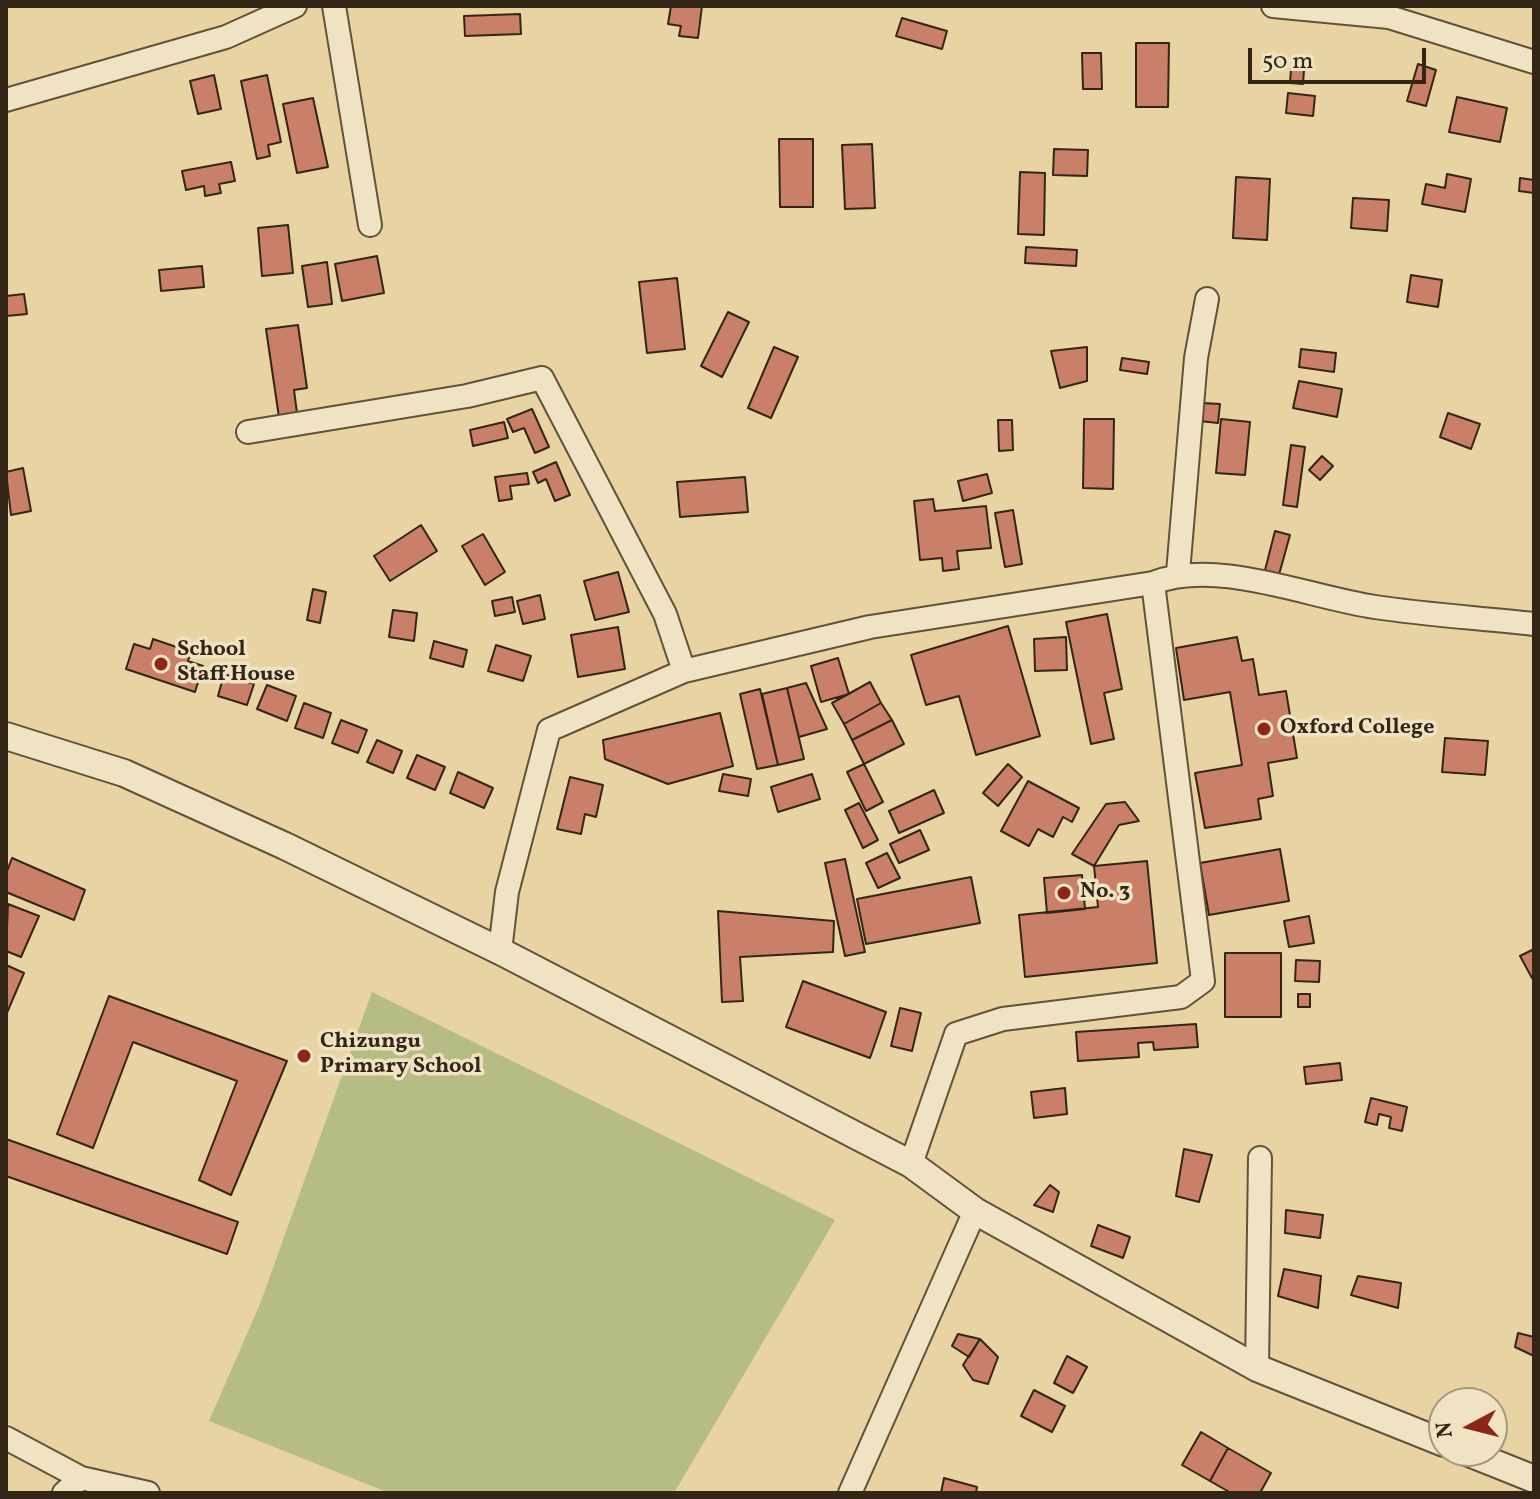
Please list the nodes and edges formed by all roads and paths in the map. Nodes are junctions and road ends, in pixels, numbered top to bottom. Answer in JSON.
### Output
{"nodes":[{"id":1,"x":295,"y":6,"type":"edge"},
{"id":2,"x":334,"y":6,"type":"edge"},
{"id":3,"x":1273,"y":6,"type":"edge"},
{"id":4,"x":1390,"y":12,"type":"edge"},
{"id":5,"x":1534,"y":62,"type":"edge"},
{"id":6,"x":6,"y":100,"type":"edge"},
{"id":7,"x":370,"y":225,"type":"dead end"},
{"id":8,"x":1207,"y":299,"type":"dead end"},
{"id":9,"x":248,"y":432,"type":"dead end"},
{"id":10,"x":1178,"y":573,"type":"junction"},
{"id":11,"x":1153,"y":583,"type":"junction"},
{"id":12,"x":1534,"y":624,"type":"edge"},
{"id":13,"x":684,"y":671,"type":"junction"},
{"id":14,"x":6,"y":736,"type":"edge"},
{"id":15,"x":500,"y":951,"type":"junction"},
{"id":16,"x":1260,"y":1158,"type":"dead end"},
{"id":17,"x":911,"y":1164,"type":"junction"},
{"id":18,"x":975,"y":1211,"type":"junction"},
{"id":19,"x":1257,"y":1368,"type":"junction"},
{"id":20,"x":1428,"y":1437,"type":"edge"},
{"id":21,"x":6,"y":1438,"type":"edge"},
{"id":22,"x":1504,"y":1467,"type":"edge"},
{"id":23,"x":1534,"y":1479,"type":"edge"},
{"id":24,"x":73,"y":1485,"type":"edge"},
{"id":25,"x":148,"y":1493,"type":"edge"},
{"id":26,"x":850,"y":1493,"type":"edge"}],
"edges":[{"from":1,"to":6,"type":"street"},
{"from":2,"to":7,"type":"street"},
{"from":3,"to":4,"type":"street"},
{"from":4,"to":5,"type":"street"},
{"from":8,"to":10,"type":"street"},
{"from":9,"to":13,"type":"street"},
{"from":10,"to":11,"type":"street"},
{"from":10,"to":12,"type":"street"},
{"from":11,"to":13,"type":"street"},
{"from":11,"to":17,"type":"street"},
{"from":13,"to":15,"type":"street"},
{"from":14,"to":15,"type":"street"},
{"from":15,"to":17,"type":"street"},
{"from":16,"to":19,"type":"street"},
{"from":17,"to":18,"type":"street"},
{"from":18,"to":19,"type":"street"},
{"from":18,"to":26,"type":"street"},
{"from":19,"to":20,"type":"street"},
{"from":21,"to":24,"type":"street"},
{"from":22,"to":23,"type":"street"},
{"from":24,"to":25,"type":"street"}]}
